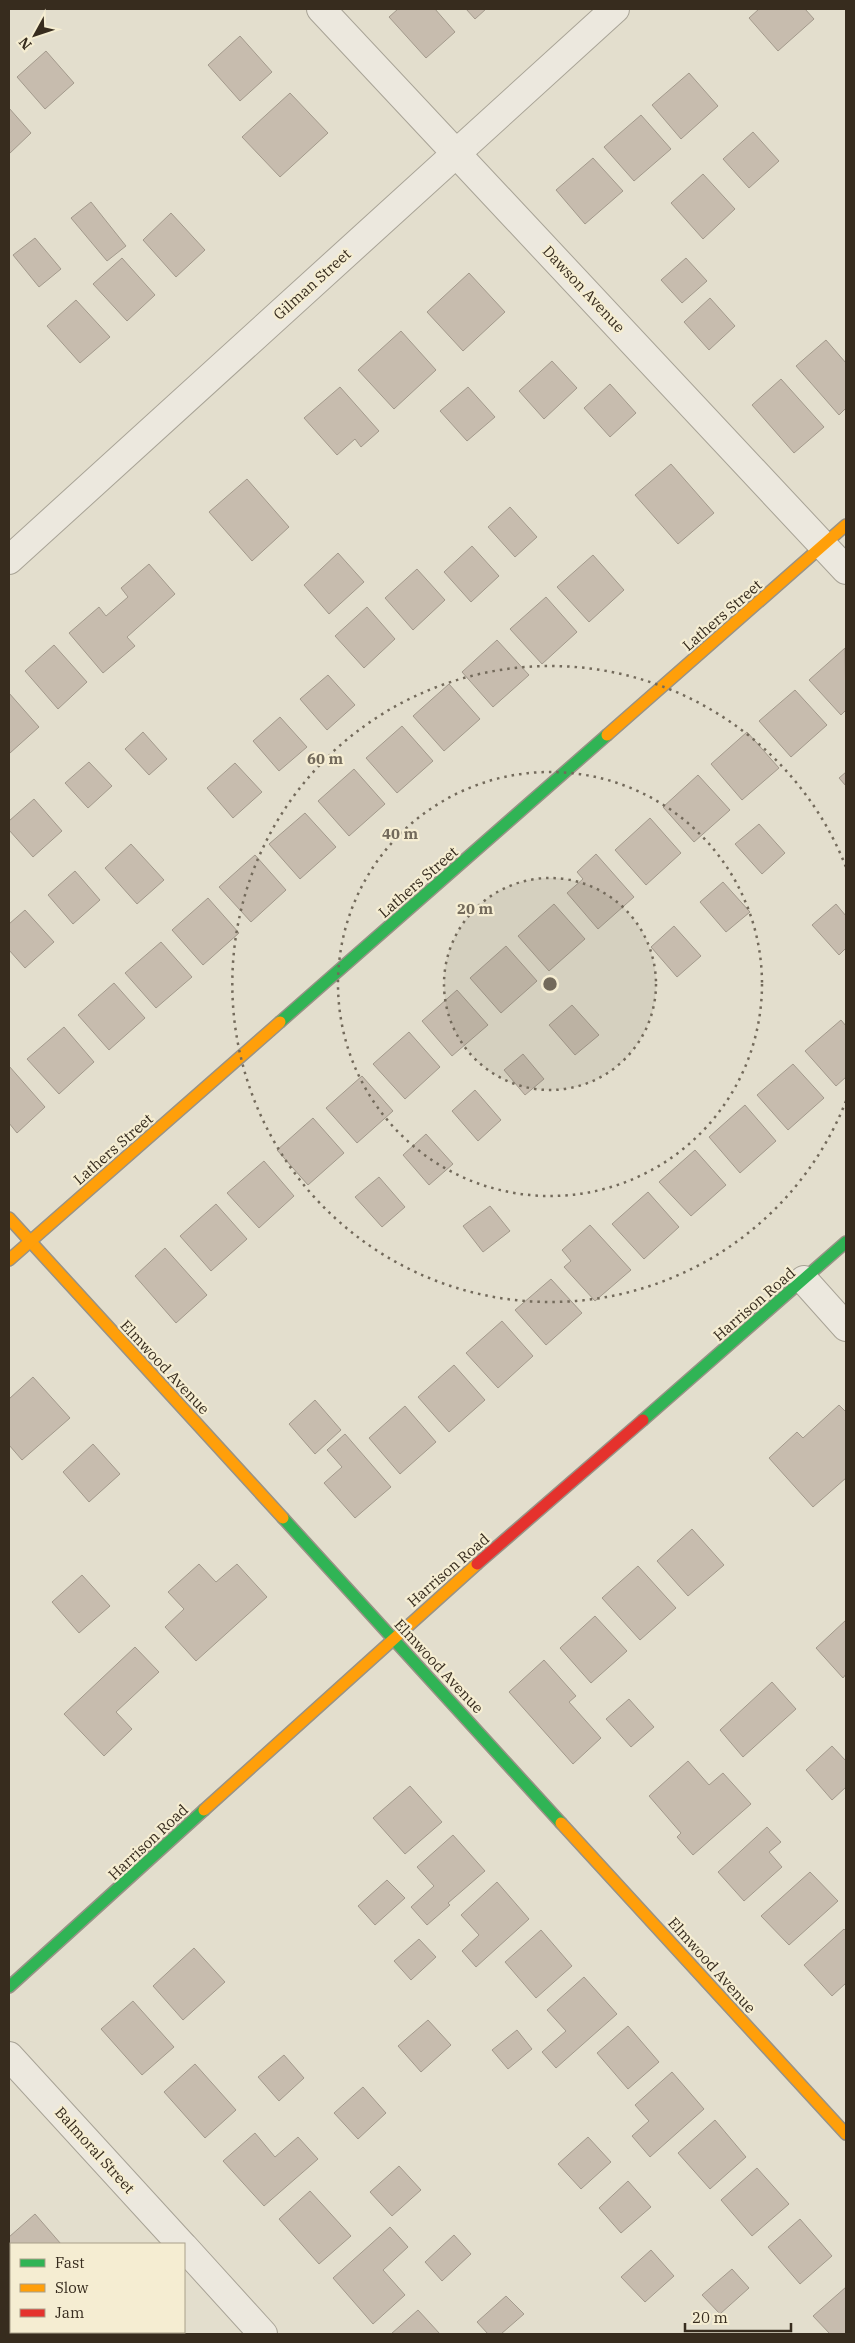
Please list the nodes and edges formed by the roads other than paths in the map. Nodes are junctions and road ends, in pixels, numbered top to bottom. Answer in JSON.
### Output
{"nodes":[{"id":1,"x":321,"y":9,"type":"edge"},
{"id":2,"x":615,"y":9,"type":"edge"},
{"id":3,"x":456,"y":153,"type":"junction"},
{"id":4,"x":846,"y":525,"type":"edge"},
{"id":5,"x":824,"y":545,"type":"junction"},
{"id":6,"x":9,"y":560,"type":"edge"},
{"id":7,"x":846,"y":570,"type":"edge"},
{"id":8,"x":9,"y":1218,"type":"edge"},
{"id":9,"x":31,"y":1241,"type":"junction"},
{"id":10,"x":846,"y":1242,"type":"edge"},
{"id":11,"x":9,"y":1260,"type":"edge"},
{"id":12,"x":804,"y":1280,"type":"junction"},
{"id":13,"x":846,"y":1327,"type":"edge"},
{"id":14,"x":392,"y":1638,"type":"junction"},
{"id":15,"x":9,"y":1987,"type":"edge"},
{"id":16,"x":9,"y":2056,"type":"edge"},
{"id":17,"x":846,"y":2134,"type":"edge"},
{"id":18,"x":180,"y":2243,"type":"edge"},
{"id":19,"x":185,"y":2248,"type":"edge"},
{"id":20,"x":263,"y":2334,"type":"edge"}],
"edges":[{"from":1,"to":3,"type":"street","name":"Dawson Avenue"},
{"from":2,"to":3,"type":"street","name":"Gilman Street"},
{"from":3,"to":5,"type":"street","name":"Dawson Avenue"},
{"from":3,"to":6,"type":"street","name":"Gilman Street"},
{"from":4,"to":5,"type":"street","name":"Lathers Street"},
{"from":5,"to":7,"type":"street","name":"Dawson Avenue"},
{"from":5,"to":9,"type":"street","name":"Lathers Street"},
{"from":8,"to":9,"type":"street","name":"Elmwood Avenue"},
{"from":9,"to":11,"type":"street","name":"Lathers Street"},
{"from":9,"to":14,"type":"street","name":"Elmwood Avenue"},
{"from":10,"to":12,"type":"street","name":"Harrison Road"},
{"from":12,"to":13,"type":"street"},
{"from":12,"to":14,"type":"street","name":"Harrison Road"},
{"from":14,"to":15,"type":"street","name":"Harrison Road"},
{"from":14,"to":17,"type":"street","name":"Elmwood Avenue"},
{"from":16,"to":18,"type":"street","name":"Balmoral Street"},
{"from":19,"to":20,"type":"street"}]}
